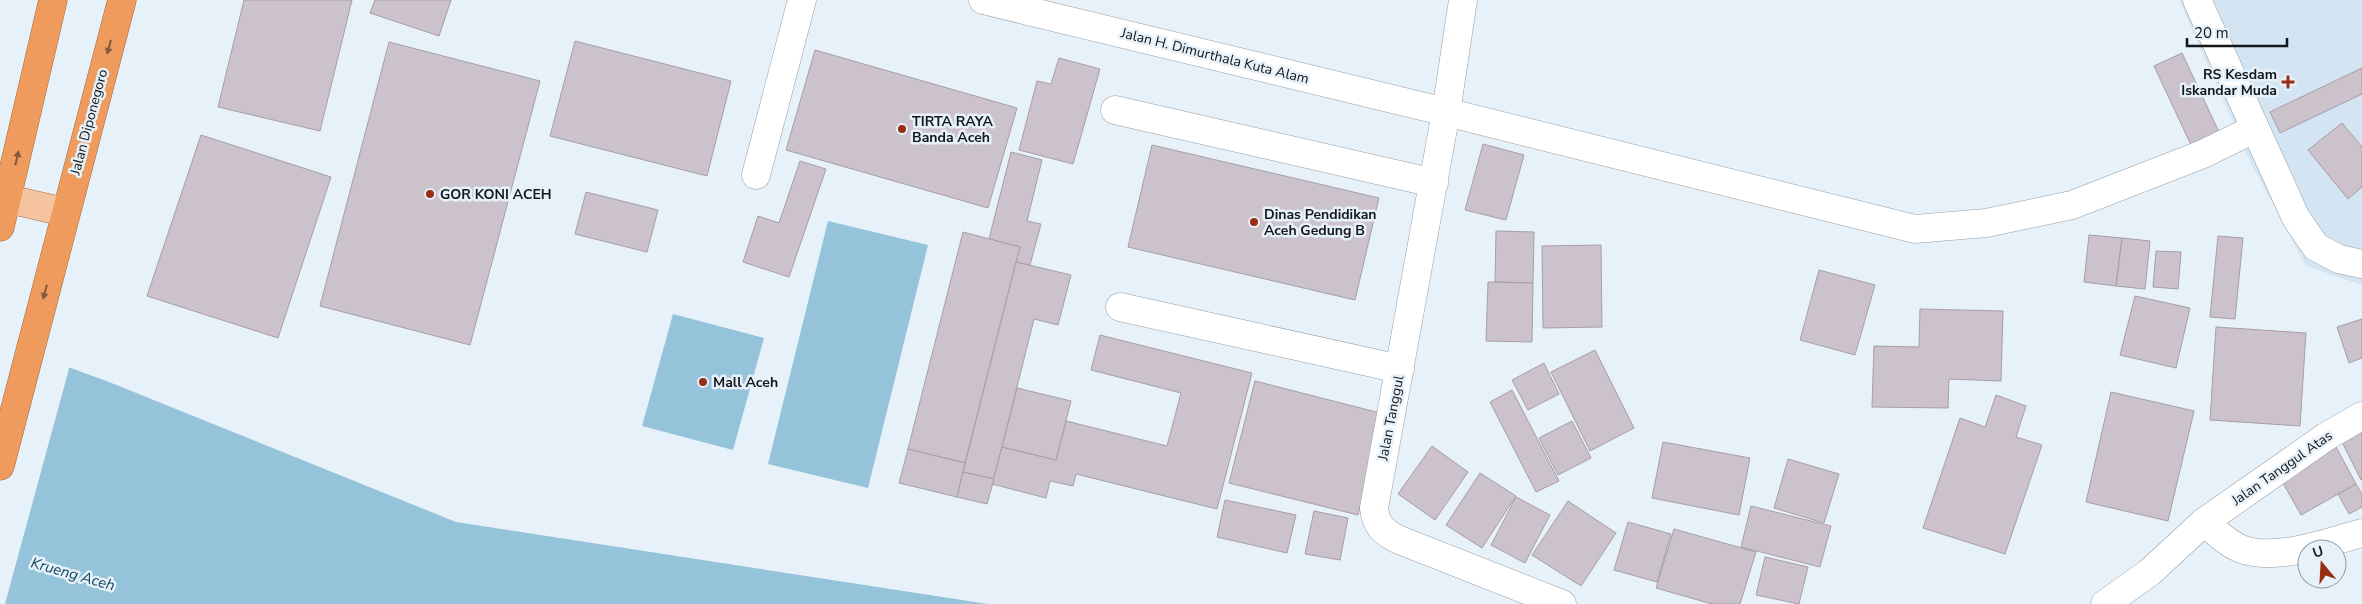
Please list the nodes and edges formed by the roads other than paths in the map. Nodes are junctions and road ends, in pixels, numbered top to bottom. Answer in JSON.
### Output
{"nodes":[{"id":1,"x":53,"y":0,"type":"edge"},
{"id":2,"x":122,"y":0,"type":"edge"},
{"id":3,"x":802,"y":0,"type":"edge"},
{"id":4,"x":983,"y":0,"type":"edge"},
{"id":5,"x":1463,"y":0,"type":"edge"},
{"id":6,"x":2197,"y":0,"type":"edge"},
{"id":7,"x":1115,"y":110,"type":"dead end"},
{"id":8,"x":1446,"y":112,"type":"junction"},
{"id":9,"x":2254,"y":129,"type":"junction"},
{"id":10,"x":756,"y":175,"type":"dead end"},
{"id":11,"x":1434,"y":183,"type":"junction"},
{"id":12,"x":2,"y":211,"type":"edge"},
{"id":13,"x":65,"y":212,"type":"junction"},
{"id":14,"x":2362,"y":264,"type":"edge"},
{"id":15,"x":1120,"y":307,"type":"dead end"},
{"id":16,"x":1400,"y":369,"type":"junction"},
{"id":17,"x":2362,"y":416,"type":"edge"},
{"id":18,"x":0,"y":466,"type":"edge"},
{"id":19,"x":2204,"y":522,"type":"junction"},
{"id":20,"x":2362,"y":533,"type":"edge"},
{"id":21,"x":1562,"y":604,"type":"edge"},
{"id":22,"x":2105,"y":604,"type":"edge"}],
"edges":[{"from":12,"to":1,"type":"highway","one_way":true},
{"from":2,"to":13,"type":"highway","name":"Jalan Diponegoro","one_way":true},
{"from":3,"to":10,"type":"street"},
{"from":4,"to":8,"type":"street","name":"Jalan H. Dimurthala Kuta Alam"},
{"from":5,"to":8,"type":"street","name":"Jalan Tanggul"},
{"from":6,"to":9,"type":"street"},
{"from":7,"to":11,"type":"street"},
{"from":8,"to":9,"type":"street","name":"Jalan H. Dimurthala Kuta Alam"},
{"from":8,"to":11,"type":"street","name":"Jalan Tanggul"},
{"from":9,"to":14,"type":"street"},
{"from":11,"to":16,"type":"street","name":"Jalan Tanggul"},
{"from":12,"to":13,"type":"main road"},
{"from":13,"to":18,"type":"highway","name":"Jalan Diponegoro","one_way":true},
{"from":15,"to":16,"type":"street"},
{"from":16,"to":21,"type":"street","name":"Jalan Tanggul"},
{"from":17,"to":19,"type":"street","name":"Jalan Tanggul Atas"},
{"from":19,"to":20,"type":"street"},
{"from":19,"to":22,"type":"street"}]}
